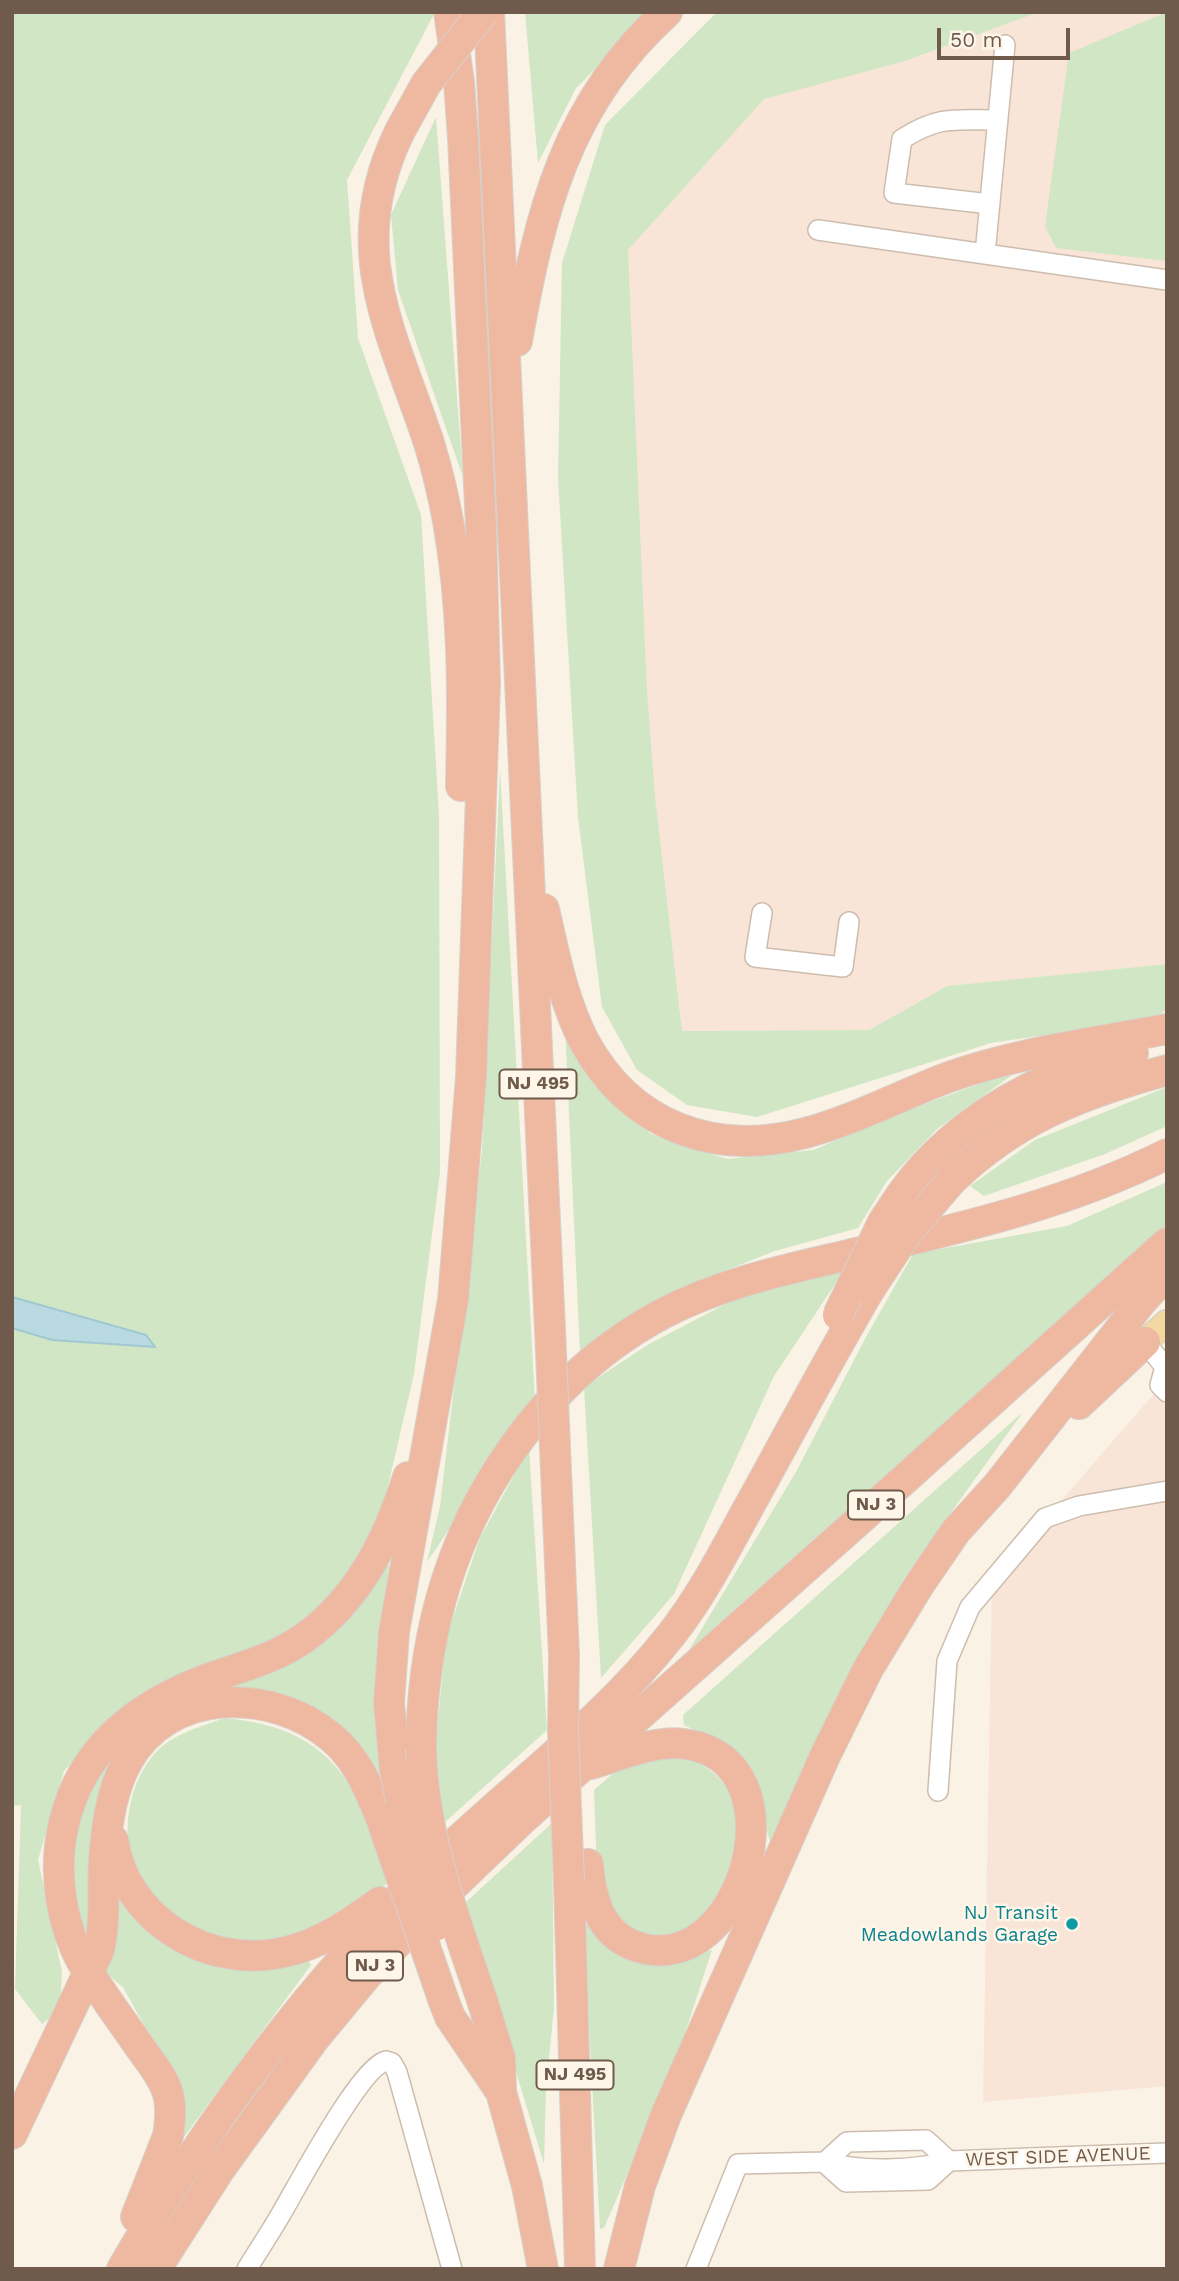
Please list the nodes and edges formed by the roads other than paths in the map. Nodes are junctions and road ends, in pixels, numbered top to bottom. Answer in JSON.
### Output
{"nodes":[{"id":1,"x":449,"y":12,"type":"edge"},
{"id":2,"x":482,"y":12,"type":"edge"},
{"id":3,"x":489,"y":12,"type":"edge"},
{"id":4,"x":667,"y":12,"type":"edge"},
{"id":5,"x":1005,"y":45,"type":"dead end"},
{"id":6,"x":998,"y":120,"type":"junction"},
{"id":7,"x":990,"y":204,"type":"junction"},
{"id":8,"x":817,"y":230,"type":"dead end"},
{"id":9,"x":985,"y":254,"type":"junction"},
{"id":10,"x":1167,"y":280,"type":"edge"},
{"id":11,"x":508,"y":397,"type":"junction"},
{"id":12,"x":527,"y":838,"type":"junction"},
{"id":13,"x":762,"y":913,"type":"dead end"},
{"id":14,"x":849,"y":922,"type":"dead end"},
{"id":15,"x":1167,"y":1029,"type":"edge"},
{"id":16,"x":1167,"y":1043,"type":"edge"},
{"id":17,"x":1167,"y":1070,"type":"edge"},
{"id":18,"x":1167,"y":1154,"type":"edge"},
{"id":19,"x":461,"y":1203,"type":"junction"},
{"id":20,"x":1167,"y":1242,"type":"edge"},
{"id":21,"x":1167,"y":1274,"type":"edge"},
{"id":22,"x":1156,"y":1332,"type":"edge"},
{"id":23,"x":1166,"y":1367,"type":"edge"},
{"id":24,"x":439,"y":1380,"type":"junction"},
{"id":25,"x":1167,"y":1392,"type":"edge"},
{"id":26,"x":794,"y":1425,"type":"junction"},
{"id":27,"x":1035,"y":1434,"type":"junction"},
{"id":28,"x":1167,"y":1491,"type":"edge"},
{"id":29,"x":584,"y":1766,"type":"junction"},
{"id":30,"x":938,"y":1791,"type":"dead end"},
{"id":31,"x":110,"y":1821,"type":"junction"},
{"id":32,"x":431,"y":1865,"type":"junction"},
{"id":33,"x":578,"y":1873,"type":"junction"},
{"id":34,"x":88,"y":1973,"type":"junction"},
{"id":35,"x":463,"y":2004,"type":"junction"},
{"id":36,"x":501,"y":2092,"type":"junction"},
{"id":37,"x":12,"y":2134,"type":"edge"},
{"id":38,"x":1167,"y":2153,"type":"edge"},
{"id":39,"x":949,"y":2161,"type":"junction"},
{"id":40,"x":825,"y":2162,"type":"junction"},
{"id":41,"x":201,"y":2197,"type":"junction"},
{"id":42,"x":115,"y":2269,"type":"edge"},
{"id":43,"x":122,"y":2269,"type":"edge"},
{"id":44,"x":156,"y":2269,"type":"edge"},
{"id":45,"x":172,"y":2269,"type":"edge"},
{"id":46,"x":247,"y":2269,"type":"edge"},
{"id":47,"x":452,"y":2269,"type":"edge"},
{"id":48,"x":543,"y":2269,"type":"edge"},
{"id":49,"x":580,"y":2269,"type":"edge"},
{"id":50,"x":619,"y":2269,"type":"edge"},
{"id":51,"x":696,"y":2269,"type":"edge"}],
"edges":[{"from":1,"to":19,"type":"highway"},
{"from":2,"to":19,"type":"highway","bridge":true},
{"from":3,"to":11,"type":"highway"},
{"from":4,"to":11,"type":"highway"},
{"from":5,"to":6,"type":"street"},
{"from":6,"to":7,"type":"street"},
{"from":6,"to":7,"type":"street"},
{"from":7,"to":9,"type":"street"},
{"from":8,"to":9,"type":"street"},
{"from":9,"to":10,"type":"street"},
{"from":11,"to":12,"type":"highway","number":"NJ 495"},
{"from":12,"to":15,"type":"highway"},
{"from":12,"to":33,"type":"highway","number":"NJ 495","bridge":true},
{"from":13,"to":14,"type":"street"},
{"from":16,"to":26,"type":"highway","number":"NJ 3","bridge":true},
{"from":17,"to":26,"type":"highway","number":"NJ 3","bridge":true},
{"from":18,"to":35,"type":"highway","bridge":true},
{"from":19,"to":24,"type":"highway"},
{"from":20,"to":29,"type":"highway","number":"NJ 3"},
{"from":21,"to":27,"type":"highway"},
{"from":22,"to":23,"type":"street"},
{"from":22,"to":27,"type":"highway"},
{"from":23,"to":25,"type":"street"},
{"from":24,"to":34,"type":"highway"},
{"from":24,"to":35,"type":"highway","bridge":true},
{"from":26,"to":32,"type":"highway","number":"NJ 3"},
{"from":27,"to":50,"type":"highway"},
{"from":28,"to":30,"type":"street"},
{"from":29,"to":33,"type":"highway"},
{"from":29,"to":41,"type":"highway","number":"NJ 3"},
{"from":31,"to":32,"type":"highway"},
{"from":31,"to":34,"type":"highway"},
{"from":31,"to":35,"type":"highway","bridge":true},
{"from":32,"to":43,"type":"highway","number":"NJ 3"},
{"from":33,"to":49,"type":"highway","number":"NJ 495"},
{"from":34,"to":37,"type":"highway"},
{"from":34,"to":42,"type":"highway"},
{"from":35,"to":36,"type":"highway"},
{"from":35,"to":36,"type":"highway"},
{"from":36,"to":48,"type":"highway"},
{"from":38,"to":39,"type":"street","name":"WEST SIDE AVENUE"},
{"from":39,"to":40,"type":"street","name":"WEST SIDE AVENUE"},
{"from":39,"to":40,"type":"street"},
{"from":40,"to":51,"type":"street","name":"WEST SIDE AVENUE"},
{"from":41,"to":44,"type":"highway","number":"NJ 3"},
{"from":41,"to":45,"type":"highway"},
{"from":46,"to":47,"type":"street"}]}
